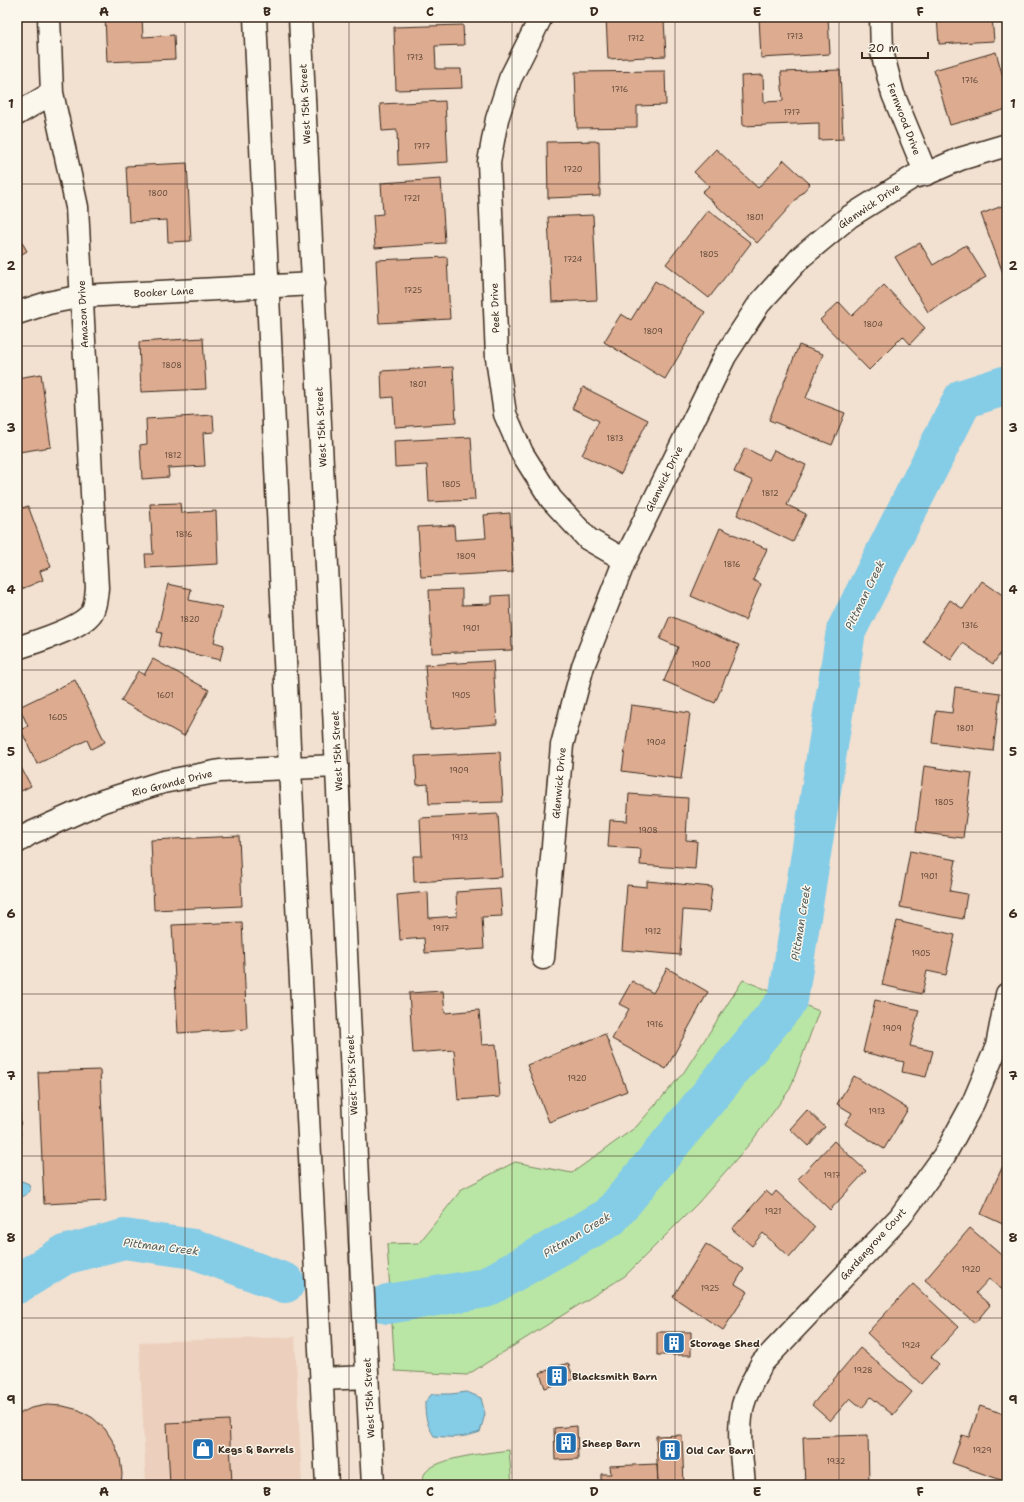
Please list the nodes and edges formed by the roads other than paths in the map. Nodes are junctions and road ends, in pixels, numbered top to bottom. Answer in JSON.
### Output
{"nodes":[{"id":1,"x":49,"y":17,"type":"edge"},
{"id":2,"x":255,"y":17,"type":"edge"},
{"id":3,"x":300,"y":17,"type":"edge"},
{"id":4,"x":541,"y":17,"type":"edge"},
{"id":5,"x":881,"y":17,"type":"edge"},
{"id":6,"x":52,"y":93,"type":"junction"},
{"id":7,"x":17,"y":114,"type":"edge"},
{"id":8,"x":1007,"y":145,"type":"edge"},
{"id":9,"x":926,"y":174,"type":"junction"},
{"id":10,"x":314,"y":284,"type":"junction"},
{"id":11,"x":268,"y":286,"type":"junction"},
{"id":12,"x":82,"y":296,"type":"junction"},
{"id":13,"x":17,"y":313,"type":"edge"},
{"id":14,"x":624,"y":562,"type":"junction"},
{"id":15,"x":17,"y":648,"type":"edge"},
{"id":16,"x":337,"y":766,"type":"junction"},
{"id":17,"x":290,"y":768,"type":"junction"},
{"id":18,"x":17,"y":842,"type":"edge"},
{"id":19,"x":544,"y":958,"type":"dead end"},
{"id":20,"x":1007,"y":994,"type":"edge"},
{"id":21,"x":368,"y":1377,"type":"junction"},
{"id":22,"x":321,"y":1379,"type":"junction"},
{"id":23,"x":327,"y":1485,"type":"edge"},
{"id":24,"x":373,"y":1485,"type":"edge"},
{"id":25,"x":744,"y":1485,"type":"edge"}],
"edges":[{"from":1,"to":6,"type":"street","name":"Amazon Drive"},
{"from":2,"to":11,"type":"street"},
{"from":3,"to":10,"type":"street","name":"West 15th Street"},
{"from":4,"to":14,"type":"street","name":"Peek Drive"},
{"from":5,"to":9,"type":"street","name":"Fernwood Drive"},
{"from":6,"to":7,"type":"street"},
{"from":6,"to":12,"type":"street","name":"Amazon Drive"},
{"from":8,"to":9,"type":"street","name":"Glenwick Drive"},
{"from":9,"to":14,"type":"street","name":"Glenwick Drive"},
{"from":10,"to":11,"type":"street","name":"Booker Lane"},
{"from":10,"to":16,"type":"street","name":"West 15th Street"},
{"from":11,"to":12,"type":"street","name":"Booker Lane"},
{"from":11,"to":17,"type":"street"},
{"from":12,"to":13,"type":"street","name":"Booker Lane"},
{"from":12,"to":15,"type":"street","name":"Amazon Drive"},
{"from":14,"to":19,"type":"street","name":"Glenwick Drive"},
{"from":16,"to":17,"type":"street","name":"Rio Grande Drive"},
{"from":16,"to":21,"type":"street","name":"West 15th Street"},
{"from":17,"to":18,"type":"street","name":"Rio Grande Drive"},
{"from":17,"to":22,"type":"street"},
{"from":20,"to":25,"type":"street","name":"Gardengrove Court"},
{"from":21,"to":22,"type":"street"},
{"from":21,"to":24,"type":"street","name":"West 15th Street"},
{"from":22,"to":23,"type":"street"}]}
